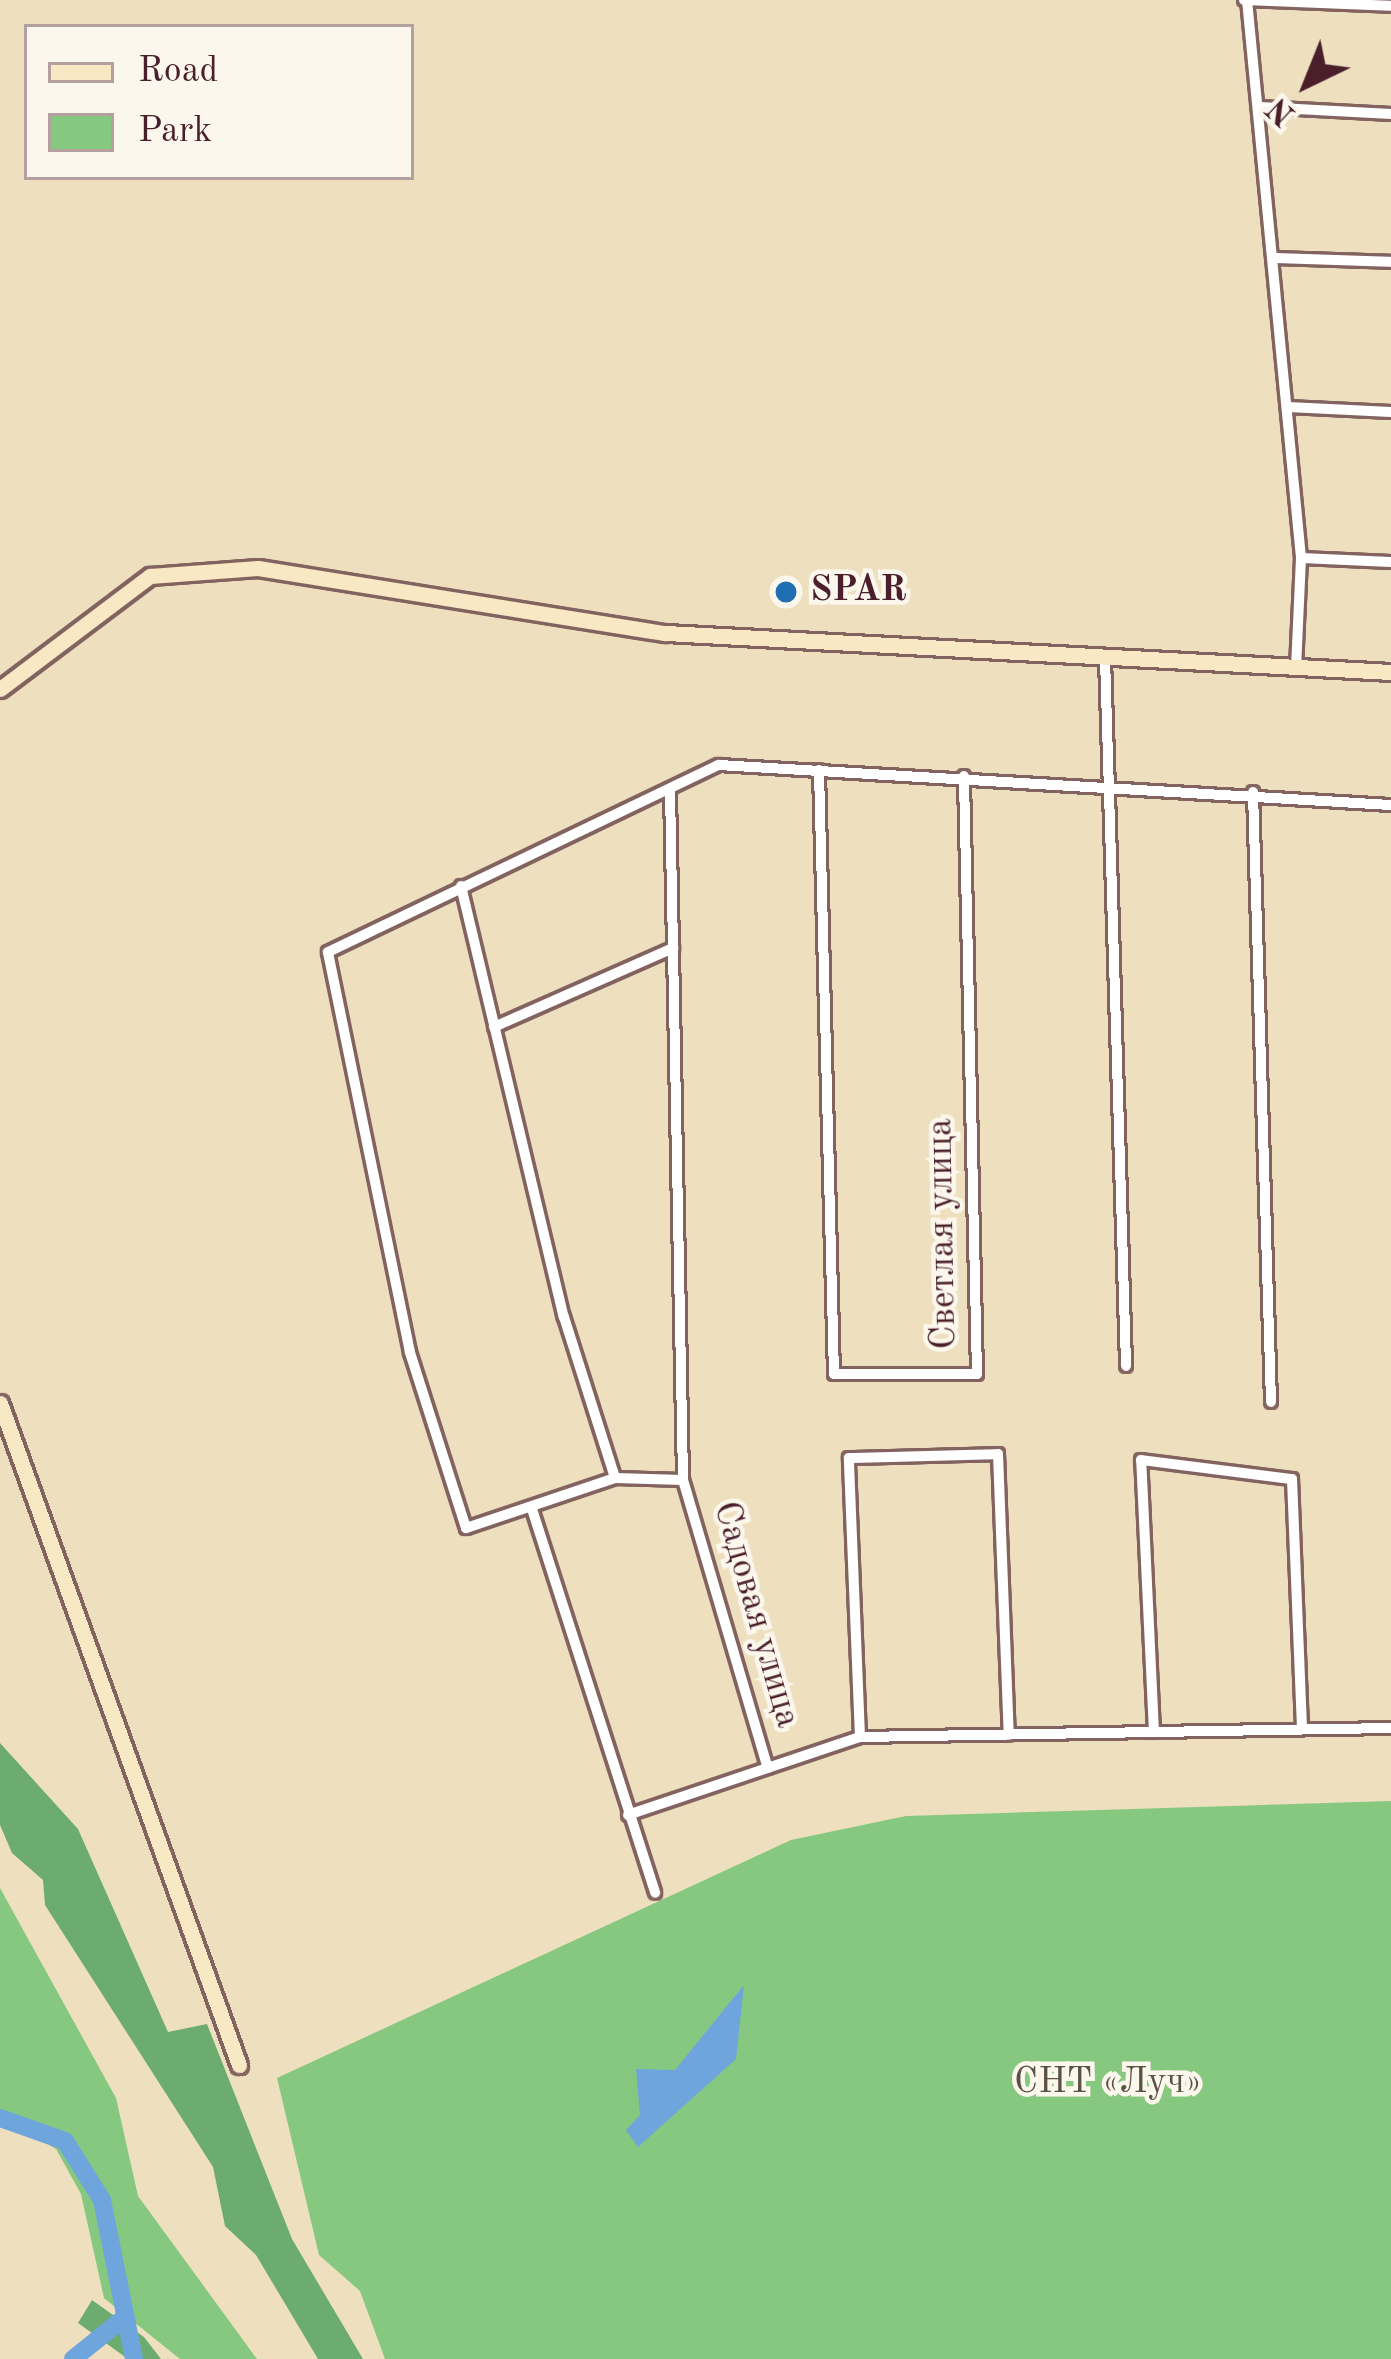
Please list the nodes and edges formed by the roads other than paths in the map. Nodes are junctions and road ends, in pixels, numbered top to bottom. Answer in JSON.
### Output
{"nodes":[{"id":1,"x":1246,"y":0,"type":"edge"},
{"id":2,"x":1391,"y":7,"type":"edge"},
{"id":3,"x":1260,"y":107,"type":"junction"},
{"id":4,"x":1391,"y":114,"type":"edge"},
{"id":5,"x":1273,"y":258,"type":"junction"},
{"id":6,"x":1391,"y":262,"type":"edge"},
{"id":7,"x":1288,"y":407,"type":"junction"},
{"id":8,"x":1391,"y":412,"type":"edge"},
{"id":9,"x":1301,"y":558,"type":"junction"},
{"id":10,"x":1391,"y":562,"type":"edge"},
{"id":11,"x":1105,"y":657,"type":"junction"},
{"id":12,"x":1296,"y":667,"type":"junction"},
{"id":13,"x":1391,"y":672,"type":"edge"},
{"id":14,"x":0,"y":689,"type":"edge"},
{"id":15,"x":819,"y":770,"type":"junction"},
{"id":16,"x":964,"y":776,"type":"junction"},
{"id":17,"x":1113,"y":783,"type":"junction"},
{"id":18,"x":670,"y":789,"type":"junction"},
{"id":19,"x":1252,"y":792,"type":"junction"},
{"id":20,"x":1391,"y":805,"type":"edge"},
{"id":21,"x":461,"y":886,"type":"junction"},
{"id":22,"x":673,"y":947,"type":"junction"},
{"id":23,"x":494,"y":1027,"type":"junction"},
{"id":24,"x":1126,"y":1366,"type":"dead end"},
{"id":25,"x":1271,"y":1402,"type":"dead end"},
{"id":26,"x":0,"y":1403,"type":"edge"},
{"id":27,"x":615,"y":1478,"type":"junction"},
{"id":28,"x":683,"y":1480,"type":"junction"},
{"id":29,"x":532,"y":1508,"type":"junction"},
{"id":30,"x":1391,"y":1728,"type":"edge"},
{"id":31,"x":1301,"y":1729,"type":"junction"},
{"id":32,"x":1154,"y":1732,"type":"junction"},
{"id":33,"x":1009,"y":1735,"type":"junction"},
{"id":34,"x":860,"y":1737,"type":"junction"},
{"id":35,"x":768,"y":1768,"type":"junction"},
{"id":36,"x":628,"y":1815,"type":"junction"},
{"id":37,"x":655,"y":1893,"type":"dead end"},
{"id":38,"x":239,"y":2066,"type":"dead end"}],
"edges":[{"from":1,"to":2,"type":"street"},
{"from":1,"to":3,"type":"street"},
{"from":3,"to":4,"type":"street"},
{"from":3,"to":5,"type":"street"},
{"from":5,"to":6,"type":"street"},
{"from":5,"to":7,"type":"street"},
{"from":7,"to":8,"type":"street"},
{"from":7,"to":9,"type":"street"},
{"from":9,"to":10,"type":"street"},
{"from":9,"to":12,"type":"street"},
{"from":11,"to":12,"type":"street"},
{"from":11,"to":14,"type":"street"},
{"from":11,"to":17,"type":"street"},
{"from":12,"to":13,"type":"street"},
{"from":15,"to":16,"type":"street"},
{"from":15,"to":16,"type":"street","name":"Светлая улица"},
{"from":15,"to":18,"type":"street"},
{"from":16,"to":17,"type":"street"},
{"from":17,"to":19,"type":"street"},
{"from":17,"to":24,"type":"street"},
{"from":18,"to":21,"type":"street"},
{"from":18,"to":22,"type":"street"},
{"from":19,"to":20,"type":"street"},
{"from":19,"to":25,"type":"street"},
{"from":21,"to":23,"type":"street"},
{"from":21,"to":29,"type":"street"},
{"from":22,"to":23,"type":"street"},
{"from":22,"to":28,"type":"street"},
{"from":23,"to":27,"type":"street"},
{"from":26,"to":38,"type":"street"},
{"from":27,"to":28,"type":"street"},
{"from":27,"to":29,"type":"street"},
{"from":28,"to":35,"type":"street","name":"Садовая улица"},
{"from":29,"to":36,"type":"street"},
{"from":30,"to":31,"type":"street","name":"Садовая улица"},
{"from":31,"to":32,"type":"street","name":"Садовая улица"},
{"from":31,"to":32,"type":"street"},
{"from":32,"to":33,"type":"street","name":"Садовая улица"},
{"from":33,"to":34,"type":"street","name":"Садовая улица"},
{"from":33,"to":34,"type":"street","name":"Садовая улица"},
{"from":34,"to":35,"type":"street","name":"Садовая улица"},
{"from":35,"to":36,"type":"street","name":"Садовая улица"},
{"from":36,"to":37,"type":"street"}]}
